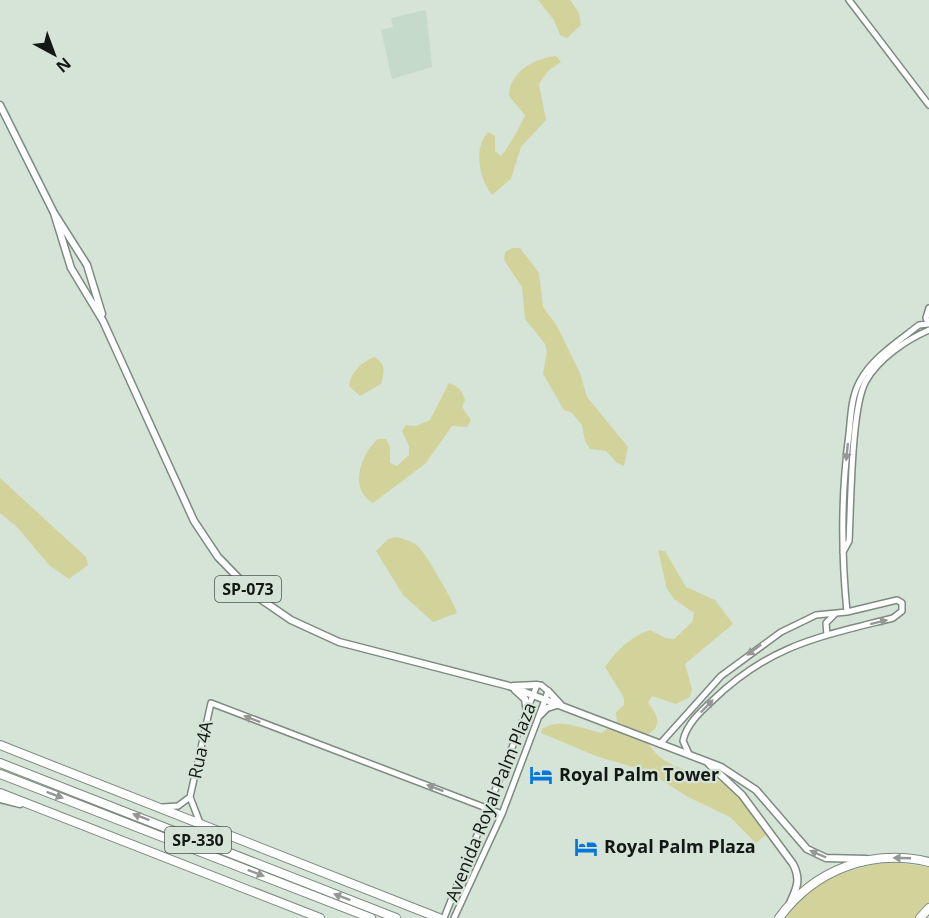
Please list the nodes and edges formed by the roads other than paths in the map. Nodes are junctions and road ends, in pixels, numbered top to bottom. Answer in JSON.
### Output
{"nodes":[{"id":1,"x":849,"y":0,"type":"edge"},
{"id":2,"x":0,"y":105,"type":"edge"},
{"id":3,"x":929,"y":105,"type":"edge"},
{"id":4,"x":54,"y":213,"type":"junction"},
{"id":5,"x":78,"y":249,"type":"junction"},
{"id":6,"x":66,"y":256,"type":"junction"},
{"id":7,"x":92,"y":278,"type":"junction"},
{"id":8,"x":80,"y":284,"type":"junction"},
{"id":9,"x":929,"y":308,"type":"edge"},
{"id":10,"x":103,"y":321,"type":"junction"},
{"id":11,"x":928,"y":325,"type":"edge"},
{"id":12,"x":841,"y":554,"type":"junction"},
{"id":13,"x":847,"y":612,"type":"junction"},
{"id":14,"x":837,"y":613,"type":"junction"},
{"id":15,"x":827,"y":635,"type":"junction"},
{"id":16,"x":537,"y":685,"type":"junction"},
{"id":17,"x":510,"y":687,"type":"junction"},
{"id":18,"x":548,"y":691,"type":"junction"},
{"id":19,"x":533,"y":695,"type":"junction"},
{"id":20,"x":545,"y":700,"type":"junction"},
{"id":21,"x":560,"y":704,"type":"junction"},
{"id":22,"x":526,"y":713,"type":"junction"},
{"id":23,"x":540,"y":715,"type":"junction"},
{"id":24,"x":660,"y":744,"type":"junction"},
{"id":25,"x":0,"y":745,"type":"edge"},
{"id":26,"x":689,"y":754,"type":"junction"},
{"id":27,"x":706,"y":762,"type":"junction"},
{"id":28,"x":0,"y":763,"type":"edge"},
{"id":29,"x":0,"y":774,"type":"edge"},
{"id":30,"x":0,"y":793,"type":"edge"},
{"id":31,"x":190,"y":797,"type":"junction"},
{"id":32,"x":764,"y":798,"type":"junction"},
{"id":33,"x":0,"y":799,"type":"edge"},
{"id":34,"x":750,"y":805,"type":"junction"},
{"id":35,"x":158,"y":807,"type":"junction"},
{"id":36,"x":40,"y":809,"type":"junction"},
{"id":37,"x":489,"y":810,"type":"junction"},
{"id":38,"x":502,"y":814,"type":"junction"},
{"id":39,"x":200,"y":824,"type":"junction"},
{"id":40,"x":875,"y":859,"type":"junction"},
{"id":41,"x":929,"y":862,"type":"edge"},
{"id":42,"x":790,"y":903,"type":"junction"},
{"id":43,"x":929,"y":908,"type":"edge"},
{"id":44,"x":320,"y":918,"type":"edge"},
{"id":45,"x":371,"y":918,"type":"edge"},
{"id":46,"x":396,"y":918,"type":"edge"},
{"id":47,"x":439,"y":918,"type":"edge"},
{"id":48,"x":444,"y":918,"type":"edge"},
{"id":49,"x":454,"y":918,"type":"edge"},
{"id":50,"x":779,"y":918,"type":"edge"},
{"id":51,"x":920,"y":918,"type":"edge"}],
"edges":[{"from":1,"to":3,"type":"street"},
{"from":2,"to":4,"type":"main road","number":"SP-073"},
{"from":4,"to":5,"type":"main road","number":"SP-073"},
{"from":4,"to":6,"type":"main road","number":"SP-073"},
{"from":5,"to":6,"type":"main road"},
{"from":5,"to":7,"type":"main road","number":"SP-073"},
{"from":6,"to":8,"type":"main road","number":"SP-073"},
{"from":7,"to":8,"type":"main road"},
{"from":7,"to":10,"type":"main road","number":"SP-073"},
{"from":8,"to":10,"type":"main road","number":"SP-073"},
{"from":9,"to":11,"type":"street"},
{"from":10,"to":17,"type":"main road","number":"SP-073"},
{"from":11,"to":12,"type":"street"},
{"from":11,"to":12,"type":"street","one_way":true},
{"from":12,"to":13,"type":"street"},
{"from":13,"to":14,"type":"street"},
{"from":15,"to":13,"type":"street","one_way":true},
{"from":14,"to":15,"type":"street"},
{"from":14,"to":24,"type":"street","one_way":true},
{"from":26,"to":15,"type":"street","one_way":true},
{"from":16,"to":17,"type":"main road"},
{"from":16,"to":18,"type":"street"},
{"from":16,"to":19,"type":"street","name":"Avenida Royal Palm Plaza"},
{"from":17,"to":19,"type":"main road","number":"SP-073"},
{"from":17,"to":22,"type":"main road"},
{"from":18,"to":20,"type":"street","name":"Avenida Royal Palm Plaza"},
{"from":18,"to":21,"type":"main road"},
{"from":19,"to":20,"type":"main road","number":"SP-073"},
{"from":19,"to":22,"type":"street","name":"Avenida Royal Palm Plaza"},
{"from":20,"to":21,"type":"main road","number":"SP-073"},
{"from":20,"to":23,"type":"street","name":"Avenida Royal Palm Plaza"},
{"from":21,"to":23,"type":"main road"},
{"from":21,"to":24,"type":"main road","number":"SP-073"},
{"from":22,"to":37,"type":"street","name":"Avenida Royal Palm Plaza"},
{"from":23,"to":38,"type":"street","name":"Avenida Royal Palm Plaza"},
{"from":24,"to":26,"type":"main road","number":"SP-073"},
{"from":25,"to":35,"type":"highway"},
{"from":26,"to":27,"type":"main road","number":"SP-073"},
{"from":27,"to":32,"type":"main road","number":"SP-073"},
{"from":27,"to":34,"type":"main road","number":"SP-073"},
{"from":46,"to":28,"type":"highway","number":"SP-330","one_way":true},
{"from":29,"to":45,"type":"highway","number":"SP-330","one_way":true},
{"from":30,"to":36,"type":"highway"},
{"from":31,"to":35,"type":"street","name":"Rua 4A"},
{"from":37,"to":31,"type":"street","name":"Rua 4A","one_way":true},
{"from":31,"to":39,"type":"street","name":"Rua 4A"},
{"from":32,"to":34,"type":"main road"},
{"from":40,"to":32,"type":"main road","number":"SP-073","one_way":true},
{"from":33,"to":36,"type":"main road"},
{"from":34,"to":42,"type":"main road","number":"SP-073"},
{"from":35,"to":39,"type":"highway"},
{"from":36,"to":44,"type":"highway"},
{"from":37,"to":38,"type":"street"},
{"from":37,"to":48,"type":"street","name":"Avenida Royal Palm Plaza"},
{"from":38,"to":49,"type":"street","name":"Avenida Royal Palm Plaza"},
{"from":39,"to":47,"type":"highway"},
{"from":41,"to":40,"type":"highway","one_way":true},
{"from":40,"to":42,"type":"highway"},
{"from":42,"to":50,"type":"highway"},
{"from":43,"to":51,"type":"highway"}]}
